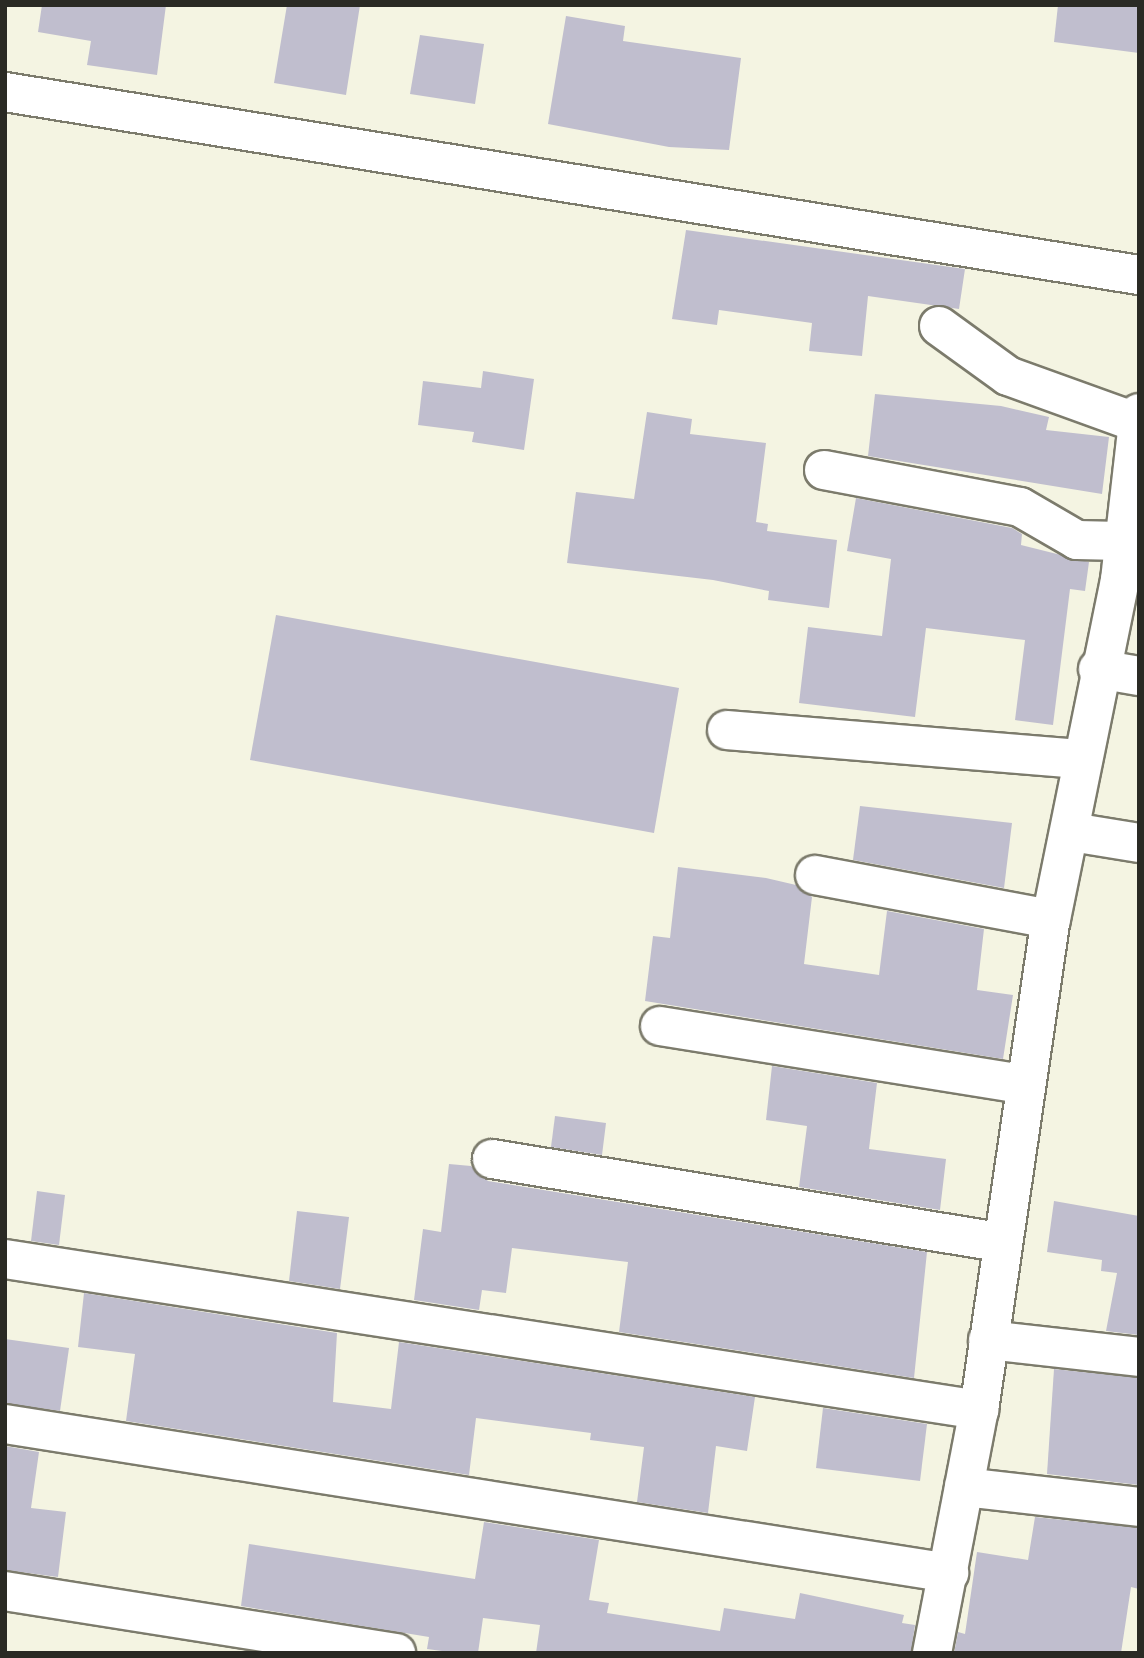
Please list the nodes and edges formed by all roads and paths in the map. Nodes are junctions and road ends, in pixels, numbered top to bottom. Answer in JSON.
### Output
{"nodes":[{"id":1,"x":5,"y":92,"type":"edge"},
{"id":2,"x":1139,"y":275,"type":"edge"},
{"id":3,"x":939,"y":326,"type":"dead end"},
{"id":4,"x":1138,"y":418,"type":"edge"},
{"id":5,"x":824,"y":470,"type":"dead end"},
{"id":6,"x":1121,"y":541,"type":"junction"},
{"id":7,"x":1129,"y":581,"type":"edge"},
{"id":8,"x":1098,"y":669,"type":"junction"},
{"id":9,"x":1139,"y":676,"type":"edge"},
{"id":10,"x":727,"y":730,"type":"dead end"},
{"id":11,"x":1082,"y":759,"type":"junction"},
{"id":12,"x":1072,"y":832,"type":"junction"},
{"id":13,"x":1139,"y":842,"type":"edge"},
{"id":14,"x":816,"y":875,"type":"dead end"},
{"id":15,"x":1051,"y":919,"type":"junction"},
{"id":16,"x":660,"y":1026,"type":"dead end"},
{"id":17,"x":1024,"y":1084,"type":"junction"},
{"id":18,"x":492,"y":1159,"type":"dead end"},
{"id":19,"x":999,"y":1242,"type":"junction"},
{"id":20,"x":5,"y":1259,"type":"edge"},
{"id":21,"x":988,"y":1340,"type":"junction"},
{"id":22,"x":1139,"y":1357,"type":"edge"},
{"id":23,"x":979,"y":1409,"type":"junction"},
{"id":24,"x":5,"y":1424,"type":"edge"},
{"id":25,"x":964,"y":1487,"type":"junction"},
{"id":26,"x":1139,"y":1507,"type":"edge"},
{"id":27,"x":949,"y":1573,"type":"junction"},
{"id":28,"x":5,"y":1591,"type":"edge"},
{"id":29,"x":396,"y":1653,"type":"edge"},
{"id":30,"x":932,"y":1653,"type":"edge"}],
"edges":[{"from":1,"to":2,"type":"street"},
{"from":3,"to":4,"type":"street"},
{"from":4,"to":6,"type":"street"},
{"from":5,"to":6,"type":"street"},
{"from":6,"to":7,"type":"street"},
{"from":7,"to":8,"type":"street"},
{"from":8,"to":9,"type":"street"},
{"from":8,"to":11,"type":"street"},
{"from":10,"to":11,"type":"street"},
{"from":11,"to":12,"type":"street"},
{"from":12,"to":13,"type":"street"},
{"from":12,"to":15,"type":"street"},
{"from":14,"to":15,"type":"street"},
{"from":15,"to":17,"type":"street"},
{"from":16,"to":17,"type":"street"},
{"from":17,"to":19,"type":"street"},
{"from":18,"to":19,"type":"street"},
{"from":19,"to":21,"type":"street"},
{"from":20,"to":23,"type":"street"},
{"from":21,"to":22,"type":"street"},
{"from":21,"to":23,"type":"street"},
{"from":23,"to":25,"type":"street"},
{"from":24,"to":27,"type":"street"},
{"from":25,"to":26,"type":"street"},
{"from":25,"to":27,"type":"street"},
{"from":27,"to":30,"type":"street"},
{"from":28,"to":29,"type":"street"}]}
